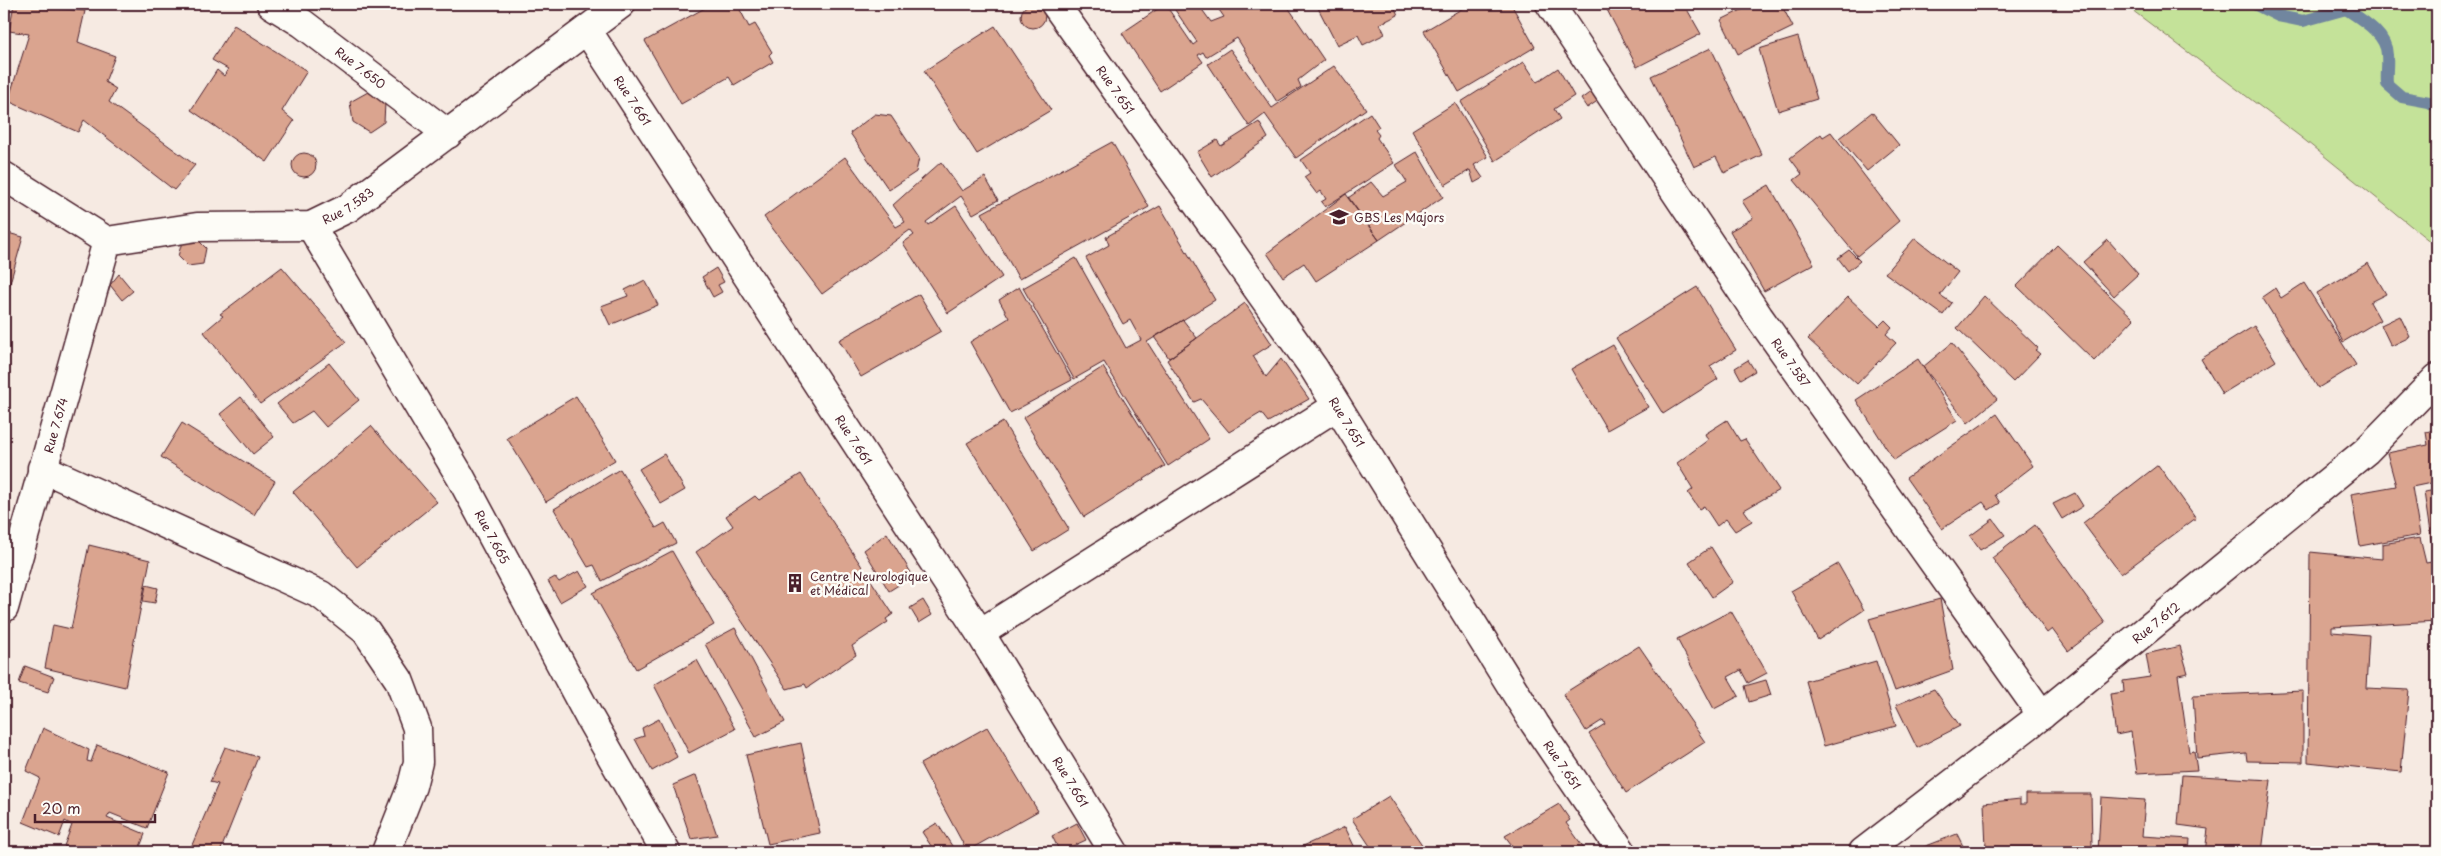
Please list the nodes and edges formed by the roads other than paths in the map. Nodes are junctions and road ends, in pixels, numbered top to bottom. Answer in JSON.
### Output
{"nodes":[{"id":1,"x":271,"y":4,"type":"edge"},
{"id":2,"x":621,"y":4,"type":"edge"},
{"id":3,"x":1055,"y":4,"type":"edge"},
{"id":4,"x":1550,"y":4,"type":"edge"},
{"id":5,"x":587,"y":30,"type":"junction"},
{"id":6,"x":448,"y":134,"type":"junction"},
{"id":7,"x":4,"y":176,"type":"edge"},
{"id":8,"x":311,"y":226,"type":"junction"},
{"id":9,"x":107,"y":241,"type":"junction"},
{"id":10,"x":2437,"y":378,"type":"edge"},
{"id":11,"x":1337,"y":406,"type":"junction"},
{"id":12,"x":42,"y":468,"type":"junction"},
{"id":13,"x":4,"y":608,"type":"edge"},
{"id":14,"x":980,"y":633,"type":"junction"},
{"id":15,"x":2042,"y":714,"type":"junction"},
{"id":16,"x":386,"y":852,"type":"edge"},
{"id":17,"x":666,"y":852,"type":"edge"},
{"id":18,"x":1114,"y":852,"type":"edge"},
{"id":19,"x":1622,"y":852,"type":"edge"},
{"id":20,"x":1863,"y":852,"type":"edge"}],
"edges":[{"from":1,"to":6,"type":"street","name":"Rue 7.650"},
{"from":2,"to":5,"type":"street","name":"Rue 7.583"},
{"from":3,"to":11,"type":"street","name":"Rue 7.651"},
{"from":4,"to":15,"type":"street","name":"Rue 7.587"},
{"from":5,"to":6,"type":"street","name":"Rue 7.583"},
{"from":5,"to":14,"type":"street","name":"Rue 7.661"},
{"from":6,"to":8,"type":"street","name":"Rue 7.583"},
{"from":7,"to":9,"type":"street"},
{"from":8,"to":9,"type":"street","name":"Rue 7.583"},
{"from":8,"to":17,"type":"street","name":"Rue 7.665"},
{"from":9,"to":12,"type":"street","name":"Rue 7.674"},
{"from":10,"to":15,"type":"street","name":"Rue 7.612"},
{"from":11,"to":14,"type":"street"},
{"from":11,"to":19,"type":"street","name":"Rue 7.651"},
{"from":12,"to":13,"type":"street","name":"Rue 7.674"},
{"from":12,"to":16,"type":"street"},
{"from":14,"to":18,"type":"street","name":"Rue 7.661"},
{"from":15,"to":20,"type":"street","name":"Rue 7.612"}]}
